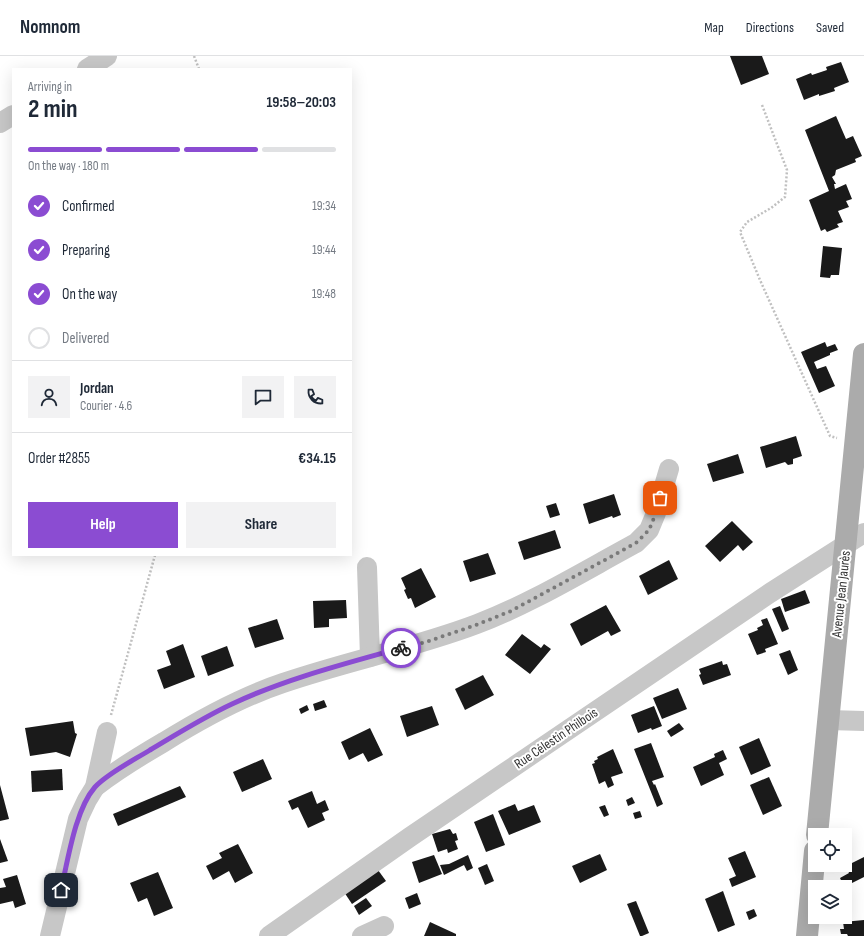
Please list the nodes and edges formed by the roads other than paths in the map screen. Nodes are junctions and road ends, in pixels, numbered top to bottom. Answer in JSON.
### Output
{"nodes":[{"id":1,"x":108,"y":56,"type":"edge"},
{"id":2,"x":89,"y":68,"type":"edge"},
{"id":3,"x":12,"y":116,"type":"edge"},
{"id":4,"x":0,"y":123,"type":"edge"},
{"id":5,"x":864,"y":354,"type":"edge"},
{"id":6,"x":669,"y":469,"type":"dead end"},
{"id":7,"x":855,"y":538,"type":"edge"},
{"id":8,"x":367,"y":568,"type":"dead end"},
{"id":9,"x":370,"y":657,"type":"junction"},
{"id":10,"x":828,"y":720,"type":"junction"},
{"id":11,"x":864,"y":721,"type":"edge"},
{"id":12,"x":107,"y":732,"type":"road end"},
{"id":13,"x":96,"y":787,"type":"junction"},
{"id":14,"x":818,"y":828,"type":"edge"},
{"id":15,"x":813,"y":872,"type":"edge"},
{"id":16,"x":384,"y":926,"type":"dead end"},
{"id":17,"x":50,"y":936,"type":"edge"},
{"id":18,"x":269,"y":936,"type":"edge"},
{"id":19,"x":362,"y":936,"type":"edge"},
{"id":20,"x":806,"y":936,"type":"edge"}],
"edges":[{"from":1,"to":2,"type":"street"},
{"from":3,"to":4,"type":"street"},
{"from":5,"to":7,"type":"main road","name":"Avenue Jean Jaurès"},
{"from":6,"to":9,"type":"street"},
{"from":7,"to":10,"type":"main road","name":"Avenue Jean Jaurès"},
{"from":7,"to":18,"type":"street","name":"Rue Célestin Philbois"},
{"from":8,"to":9,"type":"street"},
{"from":9,"to":13,"type":"street"},
{"from":10,"to":11,"type":"street"},
{"from":10,"to":14,"type":"main road","name":"Avenue Jean Jaurès"},
{"from":12,"to":13,"type":"street"},
{"from":13,"to":17,"type":"street"},
{"from":15,"to":20,"type":"main road"},
{"from":16,"to":19,"type":"street"}]}
